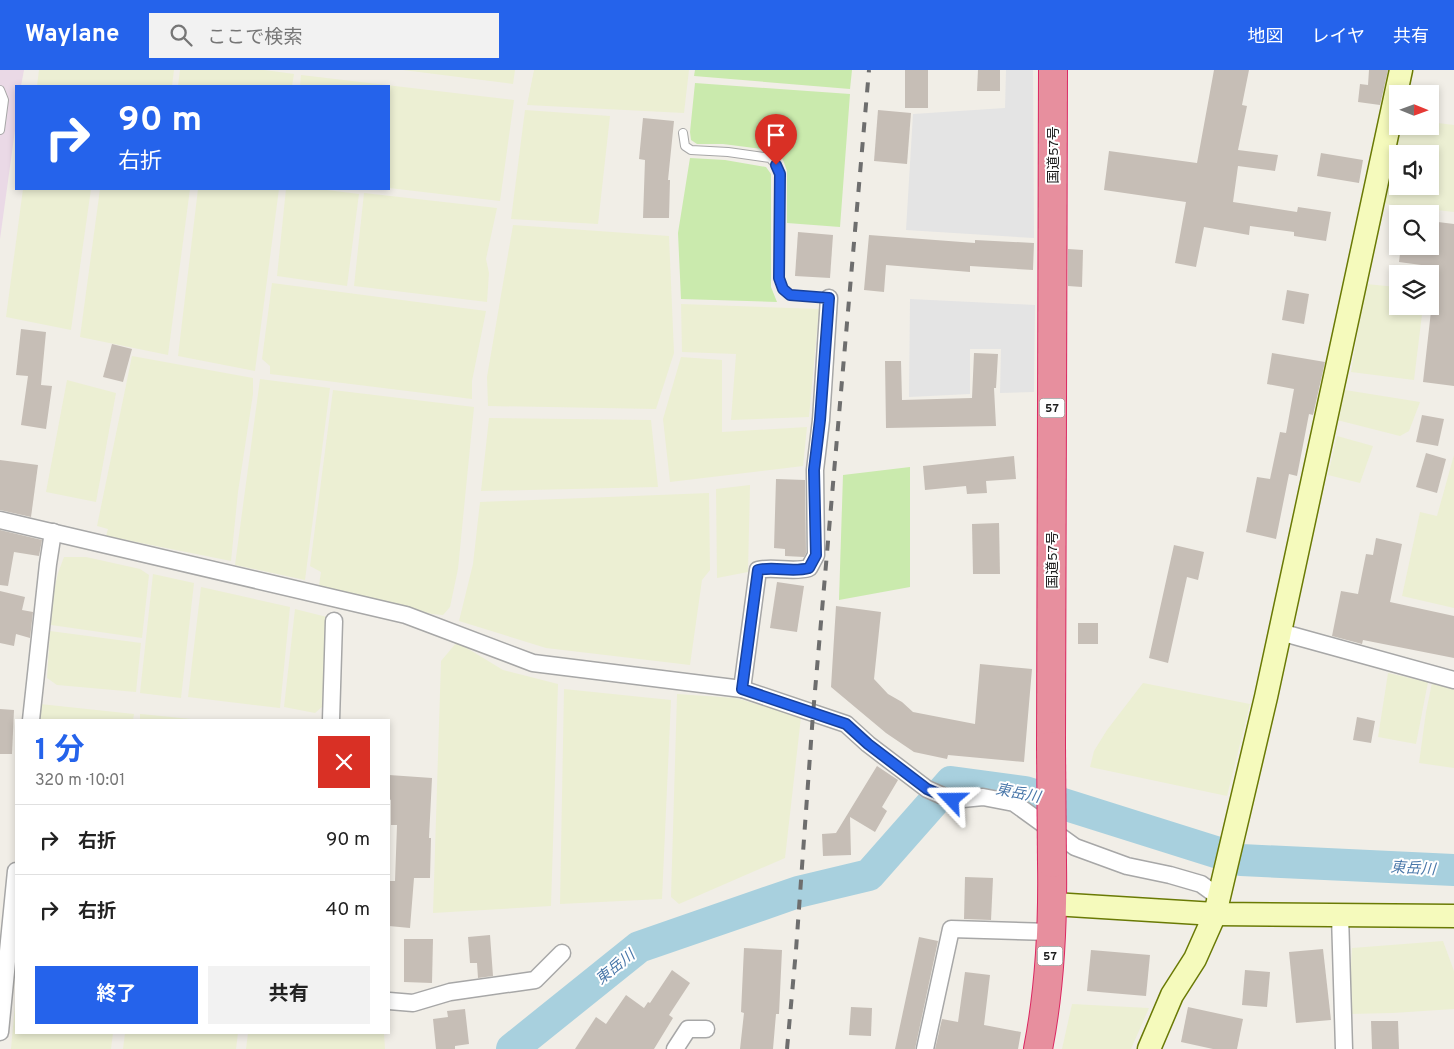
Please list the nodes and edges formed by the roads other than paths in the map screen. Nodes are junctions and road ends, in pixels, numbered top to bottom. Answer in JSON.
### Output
{"nodes":[{"id":1,"x":1053,"y":70,"type":"edge"},
{"id":2,"x":1401,"y":70,"type":"edge"},
{"id":3,"x":0,"y":90,"type":"edge"},
{"id":4,"x":0,"y":130,"type":"edge"},
{"id":5,"x":683,"y":133,"type":"dead end"},
{"id":6,"x":829,"y":298,"type":"joint"},
{"id":7,"x":0,"y":520,"type":"edge"},
{"id":8,"x":53,"y":532,"type":"junction"},
{"id":9,"x":334,"y":620,"type":"dead end"},
{"id":10,"x":1280,"y":632,"type":"junction"},
{"id":11,"x":1454,"y":680,"type":"edge"},
{"id":12,"x":742,"y":689,"type":"junction"},
{"id":13,"x":31,"y":719,"type":"edge"},
{"id":14,"x":331,"y":719,"type":"edge"},
{"id":15,"x":15,"y":891,"type":"edge"},
{"id":16,"x":1219,"y":898,"type":"junction"},
{"id":17,"x":1053,"y":904,"type":"junction"},
{"id":18,"x":1340,"y":915,"type":"junction"},
{"id":19,"x":1454,"y":916,"type":"edge"},
{"id":20,"x":1051,"y":932,"type":"junction"},
{"id":21,"x":562,"y":953,"type":"dead end"},
{"id":22,"x":11,"y":969,"type":"edge"},
{"id":23,"x":390,"y":1001,"type":"edge"},
{"id":24,"x":706,"y":1029,"type":"dead end"},
{"id":25,"x":0,"y":1032,"type":"edge"},
{"id":26,"x":675,"y":1049,"type":"edge"},
{"id":27,"x":925,"y":1049,"type":"edge"},
{"id":28,"x":1038,"y":1049,"type":"edge"},
{"id":29,"x":1149,"y":1049,"type":"edge"},
{"id":30,"x":1344,"y":1049,"type":"edge"}],
"edges":[{"from":1,"to":17,"type":"highway","name":"国道57号","number":"57","bridge":true},
{"from":2,"to":10,"type":"street"},
{"from":3,"to":4,"type":"lane"},
{"from":5,"to":6,"type":"lane"},
{"from":6,"to":12,"type":"street"},
{"from":7,"to":8,"type":"street"},
{"from":8,"to":12,"type":"street"},
{"from":8,"to":13,"type":"street"},
{"from":9,"to":14,"type":"street"},
{"from":10,"to":11,"type":"street"},
{"from":10,"to":16,"type":"street"},
{"from":12,"to":16,"type":"street"},
{"from":15,"to":22,"type":"street"},
{"from":16,"to":17,"type":"street"},
{"from":16,"to":18,"type":"street"},
{"from":16,"to":29,"type":"street"},
{"from":17,"to":20,"type":"highway","name":"国道57号","number":"57"},
{"from":18,"to":19,"type":"street"},
{"from":18,"to":30,"type":"street"},
{"from":20,"to":27,"type":"street"},
{"from":20,"to":28,"type":"highway","name":"国道57号","number":"57"},
{"from":21,"to":23,"type":"street"},
{"from":22,"to":25,"type":"street"},
{"from":24,"to":26,"type":"street"}]}
